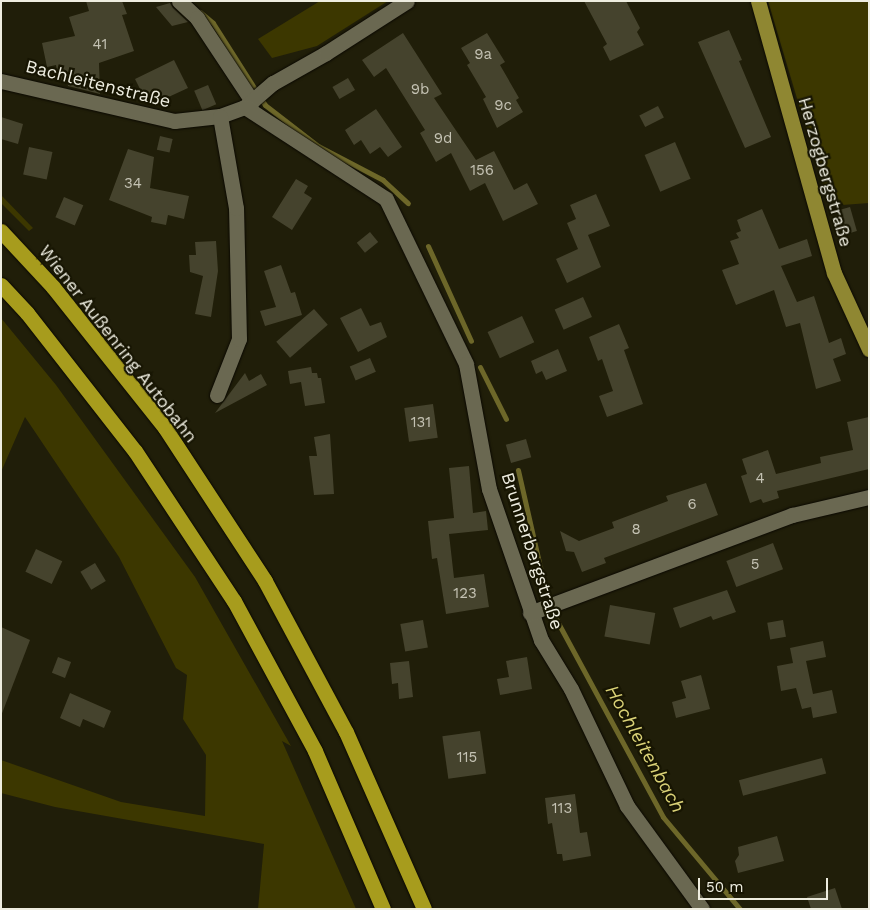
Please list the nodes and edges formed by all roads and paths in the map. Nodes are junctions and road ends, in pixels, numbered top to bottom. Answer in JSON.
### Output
{"nodes":[{"id":1,"x":179,"y":1,"type":"edge"},
{"id":2,"x":407,"y":1,"type":"edge"},
{"id":3,"x":758,"y":1,"type":"edge"},
{"id":4,"x":1,"y":81,"type":"edge"},
{"id":5,"x":251,"y":102,"type":"junction"},
{"id":6,"x":220,"y":116,"type":"junction"},
{"id":7,"x":1,"y":231,"type":"edge"},
{"id":8,"x":1,"y":285,"type":"edge"},
{"id":9,"x":869,"y":349,"type":"edge"},
{"id":10,"x":217,"y":395,"type":"dead end"},
{"id":11,"x":869,"y":497,"type":"edge"},
{"id":12,"x":530,"y":613,"type":"junction"},
{"id":13,"x":383,"y":909,"type":"edge"},
{"id":14,"x":424,"y":909,"type":"edge"},
{"id":15,"x":702,"y":909,"type":"edge"}],
"edges":[{"from":1,"to":5,"type":"street","name":"Brunnerbergstraße"},
{"from":2,"to":5,"type":"street","name":"Bachleitenstraße"},
{"from":3,"to":9,"type":"main road","name":"Herzogbergstraße"},
{"from":4,"to":6,"type":"street","name":"Bachleitenstraße"},
{"from":5,"to":6,"type":"street","name":"Bachleitenstraße"},
{"from":5,"to":12,"type":"street","name":"Brunnerbergstraße"},
{"from":6,"to":10,"type":"street"},
{"from":7,"to":14,"type":"highway","name":"Wiener Außenring Autobahn"},
{"from":8,"to":13,"type":"highway"},
{"from":11,"to":12,"type":"street"},
{"from":12,"to":15,"type":"street","name":"Brunnerbergstraße"}]}
